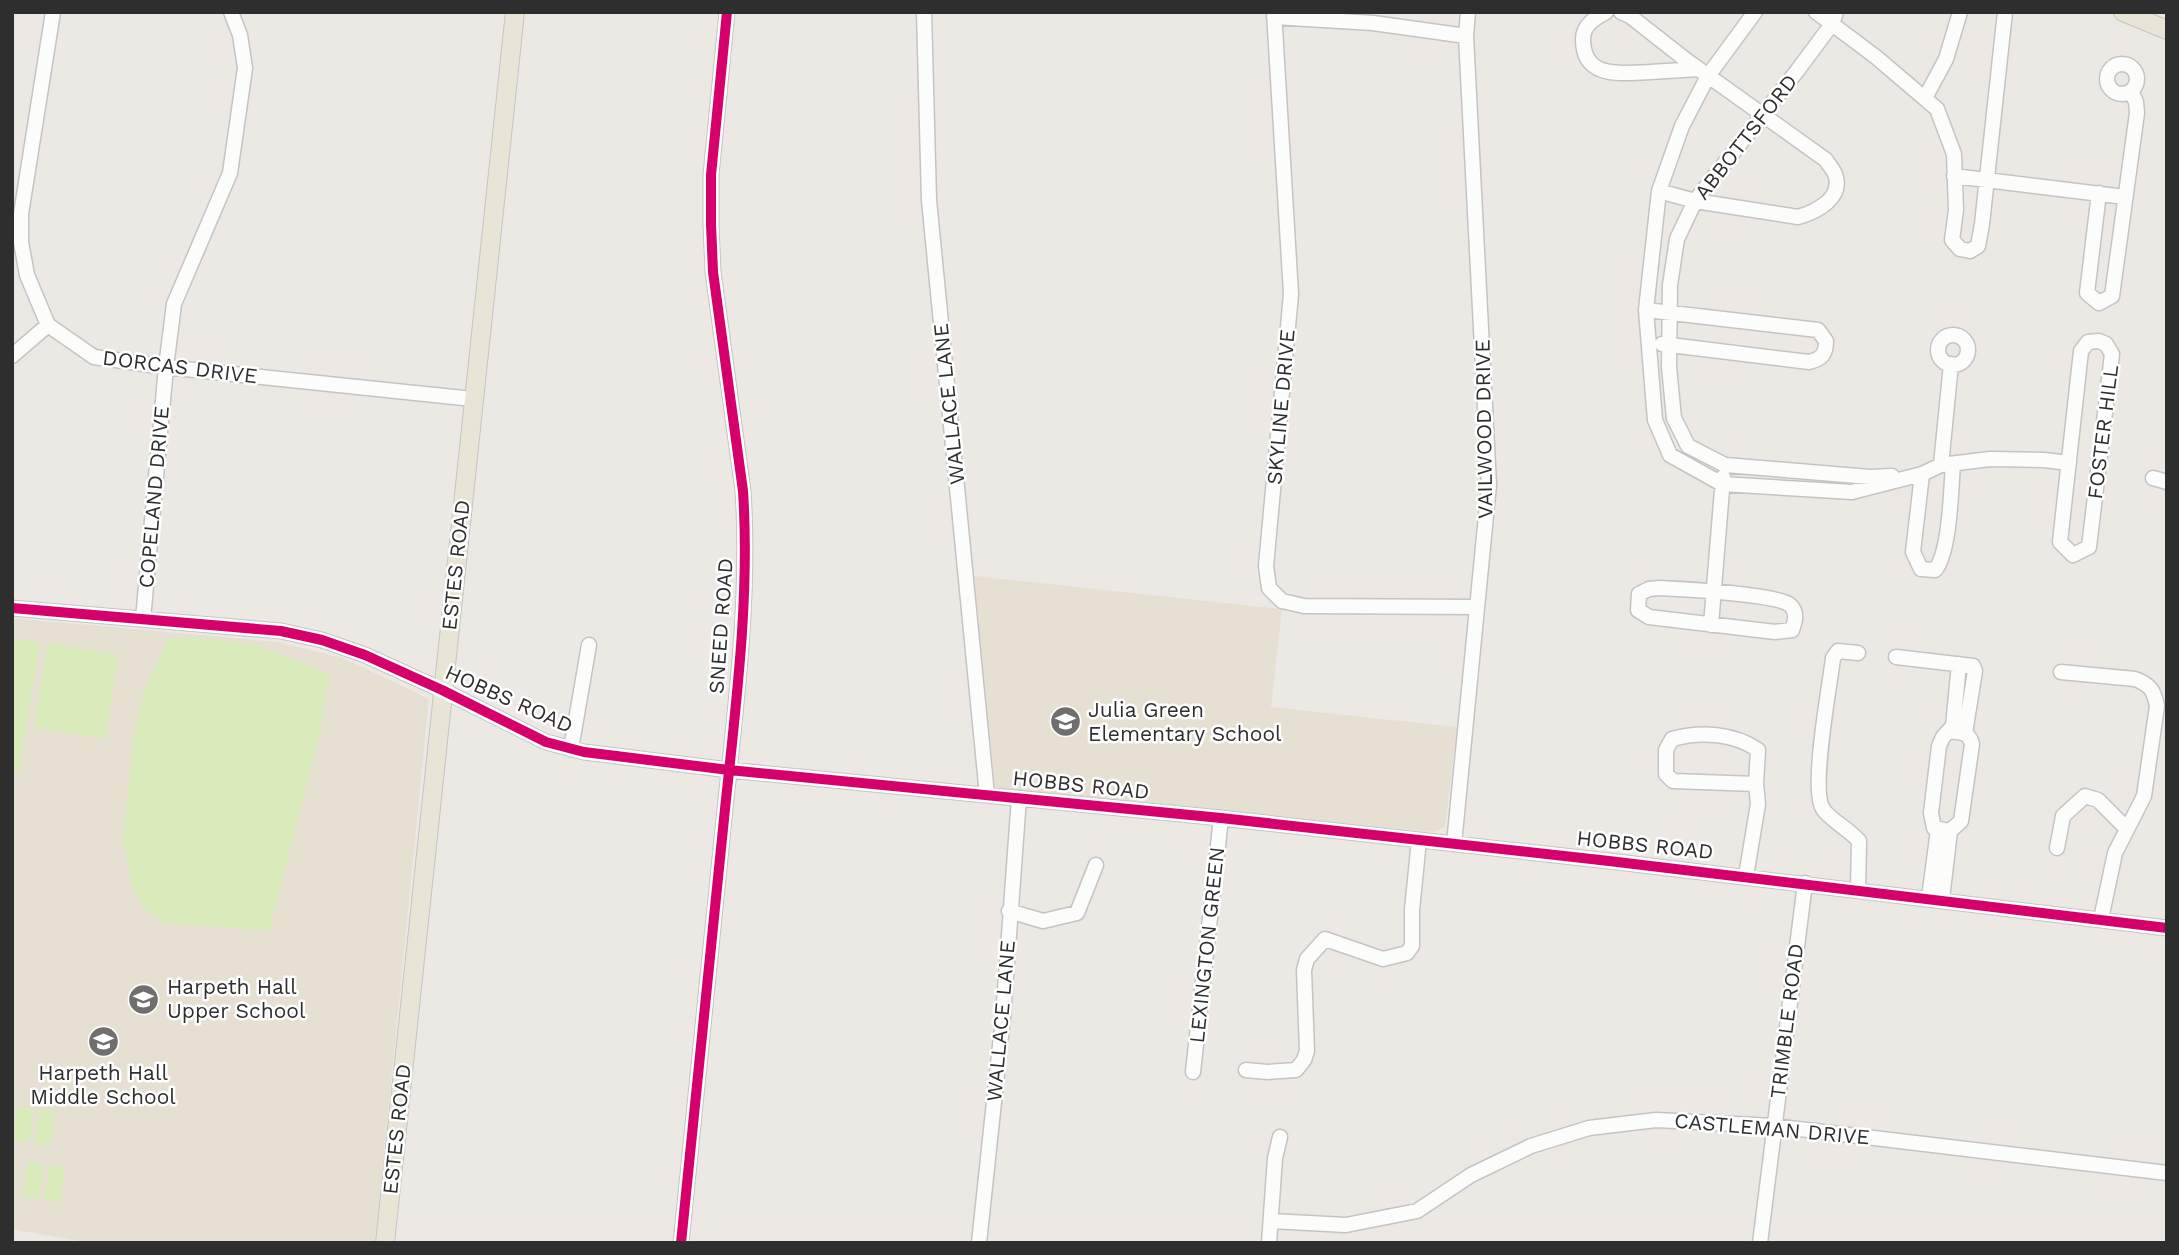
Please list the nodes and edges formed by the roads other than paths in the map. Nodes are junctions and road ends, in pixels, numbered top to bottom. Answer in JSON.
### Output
{"nodes":[{"id":1,"x":53,"y":12,"type":"edge"},
{"id":2,"x":231,"y":12,"type":"edge"},
{"id":3,"x":515,"y":12,"type":"edge"},
{"id":4,"x":727,"y":12,"type":"edge"},
{"id":5,"x":924,"y":12,"type":"edge"},
{"id":6,"x":1468,"y":12,"type":"edge"},
{"id":7,"x":1606,"y":12,"type":"edge"},
{"id":8,"x":1621,"y":12,"type":"edge"},
{"id":9,"x":1755,"y":12,"type":"edge"},
{"id":10,"x":1816,"y":12,"type":"edge"},
{"id":11,"x":1960,"y":12,"type":"edge"},
{"id":12,"x":2005,"y":12,"type":"edge"},
{"id":13,"x":2123,"y":12,"type":"edge"},
{"id":14,"x":1274,"y":15,"type":"edge"},
{"id":15,"x":1834,"y":18,"type":"edge"},
{"id":16,"x":2167,"y":30,"type":"edge"},
{"id":17,"x":1466,"y":36,"type":"junction"},
{"id":18,"x":1703,"y":72,"type":"junction"},
{"id":19,"x":2131,"y":91,"type":"dead end"},
{"id":20,"x":1924,"y":98,"type":"junction"},
{"id":21,"x":1763,"y":114,"type":"junction"},
{"id":22,"x":1954,"y":176,"type":"junction"},
{"id":23,"x":1986,"y":180,"type":"junction"},
{"id":24,"x":1659,"y":191,"type":"junction"},
{"id":25,"x":2099,"y":193,"type":"junction"},
{"id":26,"x":2125,"y":197,"type":"junction"},
{"id":27,"x":1695,"y":201,"type":"junction"},
{"id":28,"x":1646,"y":310,"type":"junction"},
{"id":29,"x":1669,"y":313,"type":"junction"},
{"id":30,"x":48,"y":325,"type":"junction"},
{"id":31,"x":1650,"y":343,"type":"junction"},
{"id":32,"x":1669,"y":344,"type":"junction"},
{"id":33,"x":12,"y":356,"type":"edge"},
{"id":34,"x":1951,"y":364,"type":"dead end"},
{"id":35,"x":166,"y":367,"type":"junction"},
{"id":36,"x":473,"y":399,"type":"junction"},
{"id":37,"x":2068,"y":463,"type":"junction"},
{"id":38,"x":1725,"y":465,"type":"junction"},
{"id":39,"x":1947,"y":465,"type":"junction"},
{"id":40,"x":1922,"y":474,"type":"junction"},
{"id":41,"x":1722,"y":484,"type":"junction"},
{"id":42,"x":1713,"y":591,"type":"junction"},
{"id":43,"x":12,"y":607,"type":"edge"},
{"id":44,"x":1477,"y":607,"type":"junction"},
{"id":45,"x":144,"y":619,"type":"junction"},
{"id":46,"x":1711,"y":625,"type":"junction"},
{"id":47,"x":589,"y":645,"type":"dead end"},
{"id":48,"x":1858,"y":653,"type":"dead end"},
{"id":49,"x":1896,"y":657,"type":"dead end"},
{"id":50,"x":1966,"y":665,"type":"junction"},
{"id":51,"x":2061,"y":672,"type":"dead end"},
{"id":52,"x":442,"y":690,"type":"junction"},
{"id":53,"x":1949,"y":731,"type":"junction"},
{"id":54,"x":1965,"y":733,"type":"junction"},
{"id":55,"x":571,"y":749,"type":"junction"},
{"id":56,"x":729,"y":770,"type":"junction"},
{"id":57,"x":1756,"y":784,"type":"junction"},
{"id":58,"x":988,"y":795,"type":"junction"},
{"id":59,"x":1019,"y":798,"type":"junction"},
{"id":60,"x":1221,"y":818,"type":"junction"},
{"id":61,"x":2127,"y":829,"type":"junction"},
{"id":62,"x":1944,"y":830,"type":"junction"},
{"id":63,"x":1419,"y":840,"type":"junction"},
{"id":64,"x":1454,"y":844,"type":"junction"},
{"id":65,"x":2057,"y":848,"type":"dead end"},
{"id":66,"x":1096,"y":865,"type":"dead end"},
{"id":67,"x":1746,"y":876,"type":"junction"},
{"id":68,"x":1805,"y":883,"type":"junction"},
{"id":69,"x":1858,"y":889,"type":"junction"},
{"id":70,"x":1935,"y":899,"type":"junction"},
{"id":71,"x":1009,"y":911,"type":"junction"},
{"id":72,"x":2101,"y":919,"type":"junction"},
{"id":73,"x":2167,"y":928,"type":"edge"},
{"id":74,"x":1246,"y":1070,"type":"dead end"},
{"id":75,"x":1193,"y":1072,"type":"dead end"},
{"id":76,"x":1774,"y":1126,"type":"junction"},
{"id":77,"x":1280,"y":1137,"type":"dead end"},
{"id":78,"x":2167,"y":1173,"type":"edge"},
{"id":79,"x":1271,"y":1221,"type":"junction"},
{"id":80,"x":385,"y":1243,"type":"edge"},
{"id":81,"x":681,"y":1243,"type":"edge"},
{"id":82,"x":979,"y":1243,"type":"edge"},
{"id":83,"x":1269,"y":1243,"type":"edge"},
{"id":84,"x":1760,"y":1243,"type":"edge"}],
"edges":[{"from":1,"to":30,"type":"street"},
{"from":2,"to":35,"type":"street","name":"COPELAND DRIVE"},
{"from":3,"to":36,"type":"main road","name":"ESTES ROAD"},
{"from":4,"to":56,"type":"street","name":"SNEED ROAD"},
{"from":5,"to":58,"type":"street","name":"WALLACE LANE"},
{"from":6,"to":17,"type":"street","name":"VAILWOOD DRIVE"},
{"from":7,"to":18,"type":"street"},
{"from":8,"to":18,"type":"street"},
{"from":9,"to":18,"type":"street","name":"ABBOTTSFORD"},
{"from":10,"to":15,"type":"street"},
{"from":11,"to":20,"type":"street"},
{"from":12,"to":23,"type":"street"},
{"from":13,"to":16,"type":"main road"},
{"from":14,"to":17,"type":"street"},
{"from":14,"to":44,"type":"street","name":"SKYLINE DRIVE"},
{"from":15,"to":20,"type":"street"},
{"from":15,"to":21,"type":"street","name":"ABBOTTSFORD"},
{"from":17,"to":44,"type":"street","name":"VAILWOOD DRIVE"},
{"from":18,"to":21,"type":"street"},
{"from":18,"to":24,"type":"street","name":"ABBOTTSFORD"},
{"from":19,"to":26,"type":"street"},
{"from":20,"to":22,"type":"street"},
{"from":21,"to":27,"type":"street","name":"ABBOTTSFORD"},
{"from":21,"to":27,"type":"street"},
{"from":22,"to":23,"type":"street"},
{"from":22,"to":23,"type":"street"},
{"from":23,"to":25,"type":"street"},
{"from":24,"to":27,"type":"street"},
{"from":24,"to":28,"type":"street","name":"ABBOTTSFORD"},
{"from":25,"to":26,"type":"street"},
{"from":25,"to":26,"type":"street"},
{"from":27,"to":29,"type":"street","name":"ABBOTTSFORD"},
{"from":28,"to":29,"type":"street"},
{"from":28,"to":31,"type":"street","name":"ABBOTTSFORD"},
{"from":29,"to":32,"type":"street","name":"ABBOTTSFORD"},
{"from":29,"to":32,"type":"street"},
{"from":30,"to":33,"type":"street"},
{"from":30,"to":35,"type":"street","name":"DORCAS DRIVE"},
{"from":31,"to":32,"type":"street"},
{"from":31,"to":41,"type":"street","name":"ABBOTTSFORD"},
{"from":32,"to":38,"type":"street","name":"ABBOTTSFORD"},
{"from":34,"to":39,"type":"street"},
{"from":35,"to":36,"type":"street","name":"DORCAS DRIVE"},
{"from":35,"to":45,"type":"street","name":"COPELAND DRIVE"},
{"from":36,"to":52,"type":"main road","name":"ESTES ROAD"},
{"from":37,"to":37,"type":"street","name":"FOSTER HILL"},
{"from":37,"to":39,"type":"street","name":"ABBOTTSFORD"},
{"from":38,"to":40,"type":"street","name":"ABBOTTSFORD"},
{"from":38,"to":41,"type":"street"},
{"from":39,"to":40,"type":"street","name":"ABBOTTSFORD"},
{"from":39,"to":40,"type":"street"},
{"from":40,"to":41,"type":"street","name":"ABBOTTSFORD"},
{"from":41,"to":42,"type":"street"},
{"from":42,"to":46,"type":"street"},
{"from":42,"to":46,"type":"street"},
{"from":42,"to":46,"type":"street"},
{"from":43,"to":45,"type":"street","name":"HOBBS ROAD"},
{"from":44,"to":64,"type":"street","name":"VAILWOOD DRIVE"},
{"from":45,"to":52,"type":"street","name":"HOBBS ROAD"},
{"from":47,"to":55,"type":"street"},
{"from":48,"to":69,"type":"street"},
{"from":49,"to":50,"type":"street"},
{"from":50,"to":53,"type":"street"},
{"from":50,"to":54,"type":"street"},
{"from":51,"to":61,"type":"street"},
{"from":52,"to":55,"type":"street","name":"HOBBS ROAD"},
{"from":52,"to":80,"type":"main road","name":"ESTES ROAD"},
{"from":53,"to":54,"type":"street"},
{"from":53,"to":62,"type":"street"},
{"from":54,"to":62,"type":"street"},
{"from":55,"to":56,"type":"street","name":"HOBBS ROAD"},
{"from":56,"to":58,"type":"street","name":"HOBBS ROAD"},
{"from":56,"to":81,"type":"street","name":"SNEED ROAD"},
{"from":57,"to":57,"type":"street"},
{"from":57,"to":67,"type":"street"},
{"from":58,"to":59,"type":"street","name":"HOBBS ROAD"},
{"from":59,"to":60,"type":"street","name":"HOBBS ROAD"},
{"from":59,"to":71,"type":"street","name":"WALLACE LANE"},
{"from":60,"to":63,"type":"street","name":"HOBBS ROAD"},
{"from":60,"to":75,"type":"street","name":"LEXINGTON GREEN"},
{"from":61,"to":65,"type":"street"},
{"from":61,"to":72,"type":"street"},
{"from":62,"to":70,"type":"street"},
{"from":63,"to":64,"type":"street","name":"HOBBS ROAD"},
{"from":63,"to":74,"type":"street"},
{"from":64,"to":67,"type":"street","name":"HOBBS ROAD"},
{"from":66,"to":71,"type":"street"},
{"from":67,"to":68,"type":"street","name":"HOBBS ROAD"},
{"from":68,"to":69,"type":"street","name":"HOBBS ROAD"},
{"from":68,"to":76,"type":"street","name":"TRIMBLE ROAD"},
{"from":69,"to":70,"type":"street","name":"HOBBS ROAD"},
{"from":70,"to":72,"type":"street","name":"HOBBS ROAD"},
{"from":71,"to":82,"type":"street","name":"WALLACE LANE"},
{"from":72,"to":73,"type":"street","name":"HOBBS ROAD"},
{"from":76,"to":78,"type":"street","name":"CASTLEMAN DRIVE"},
{"from":76,"to":79,"type":"street","name":"CASTLEMAN DRIVE"},
{"from":76,"to":84,"type":"street","name":"TRIMBLE ROAD"},
{"from":77,"to":79,"type":"street"},
{"from":79,"to":83,"type":"street"}]}
